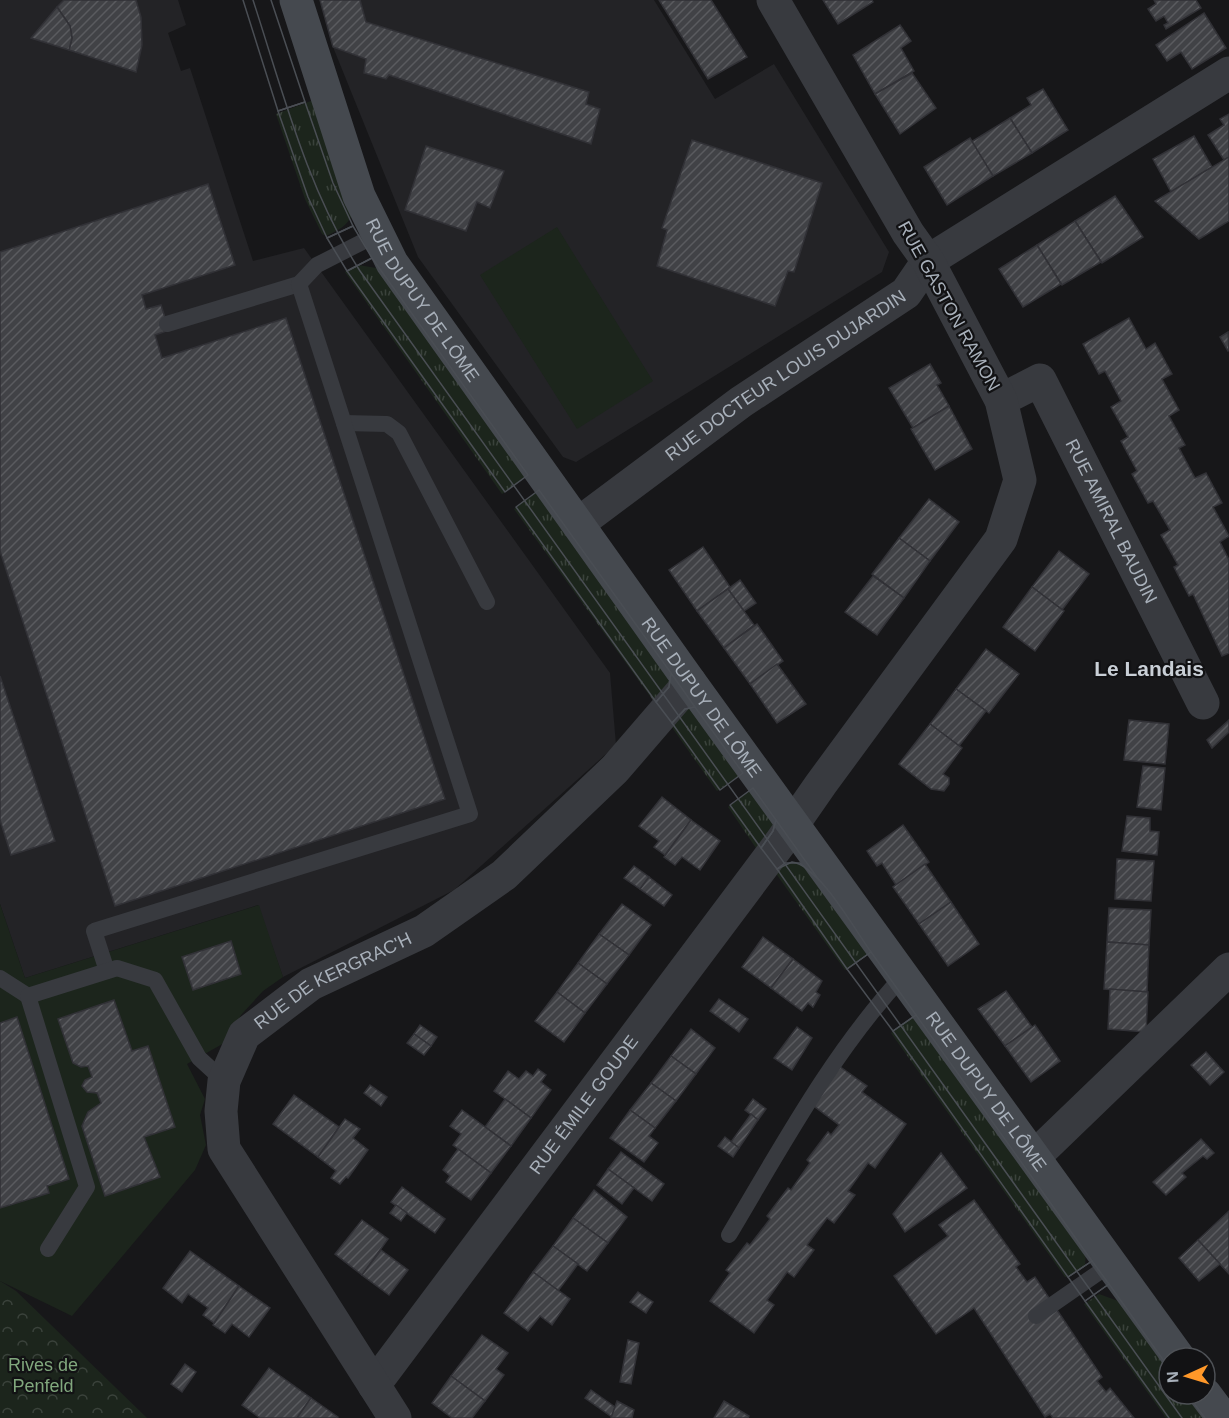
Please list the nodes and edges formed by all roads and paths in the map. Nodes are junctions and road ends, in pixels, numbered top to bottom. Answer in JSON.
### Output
{"nodes":[{"id":1,"x":296,"y":0,"type":"edge"},
{"id":2,"x":773,"y":0,"type":"edge"},
{"id":3,"x":1229,"y":73,"type":"edge"},
{"id":4,"x":378,"y":234,"type":"junction"},
{"id":5,"x":928,"y":261,"type":"junction"},
{"id":6,"x":299,"y":284,"type":"junction"},
{"id":7,"x":167,"y":324,"type":"dead end"},
{"id":8,"x":1001,"y":400,"type":"junction"},
{"id":9,"x":344,"y":423,"type":"junction"},
{"id":10,"x":579,"y":523,"type":"junction"},
{"id":11,"x":487,"y":602,"type":"dead end"},
{"id":12,"x":690,"y":682,"type":"junction"},
{"id":13,"x":1203,"y":703,"type":"dead end"},
{"id":14,"x":794,"y":825,"type":"junction"},
{"id":15,"x":1229,"y":969,"type":"edge"},
{"id":16,"x":107,"y":971,"type":"junction"},
{"id":17,"x":903,"y":976,"type":"junction"},
{"id":18,"x":0,"y":978,"type":"edge"},
{"id":19,"x":28,"y":996,"type":"junction"},
{"id":20,"x":224,"y":1081,"type":"junction"},
{"id":21,"x":1034,"y":1157,"type":"junction"},
{"id":22,"x":729,"y":1235,"type":"dead end"},
{"id":23,"x":48,"y":1249,"type":"dead end"},
{"id":24,"x":1111,"y":1264,"type":"junction"},
{"id":25,"x":1036,"y":1316,"type":"dead end"},
{"id":26,"x":1170,"y":1346,"type":"edge"},
{"id":27,"x":374,"y":1385,"type":"junction"},
{"id":28,"x":395,"y":1418,"type":"edge"}],
"edges":[{"from":1,"to":4,"type":"main road","name":"RUE DUPUY DE LÔME"},
{"from":2,"to":5,"type":"street","name":"RUE GASTON RAMON"},
{"from":3,"to":5,"type":"street","name":"RUE DOCTEUR LOUIS DUJARDIN"},
{"from":4,"to":6,"type":"lane"},
{"from":4,"to":10,"type":"main road","name":"RUE DUPUY DE LÔME"},
{"from":5,"to":8,"type":"street","name":"RUE GASTON RAMON"},
{"from":5,"to":10,"type":"street","name":"RUE DOCTEUR LOUIS DUJARDIN"},
{"from":6,"to":7,"type":"lane"},
{"from":6,"to":9,"type":"lane"},
{"from":8,"to":13,"type":"street","name":"RUE AMIRAL BAUDIN"},
{"from":8,"to":14,"type":"street","name":"RUE GASTON RAMON"},
{"from":9,"to":11,"type":"lane"},
{"from":9,"to":16,"type":"lane"},
{"from":10,"to":12,"type":"main road","name":"RUE DUPUY DE LÔME"},
{"from":12,"to":14,"type":"main road","name":"RUE DUPUY DE LÔME"},
{"from":12,"to":20,"type":"street","name":"RUE DE KERGRAC'H"},
{"from":14,"to":17,"type":"main road","name":"RUE DUPUY DE LÔME"},
{"from":14,"to":27,"type":"street","name":"RUE ÉMILE GOUDE"},
{"from":15,"to":21,"type":"street"},
{"from":16,"to":19,"type":"lane"},
{"from":16,"to":20,"type":"lane"},
{"from":17,"to":21,"type":"main road","name":"RUE DUPUY DE LÔME"},
{"from":17,"to":22,"type":"lane"},
{"from":18,"to":19,"type":"lane"},
{"from":19,"to":23,"type":"lane"},
{"from":20,"to":27,"type":"street","name":"RUE DE KERGRAC'H"},
{"from":21,"to":24,"type":"main road","name":"RUE DUPUY DE LÔME"},
{"from":24,"to":25,"type":"lane"},
{"from":24,"to":26,"type":"main road","name":"RUE DUPUY DE LÔME"},
{"from":27,"to":28,"type":"street","name":"RUE DE KERGRAC'H"}]}
